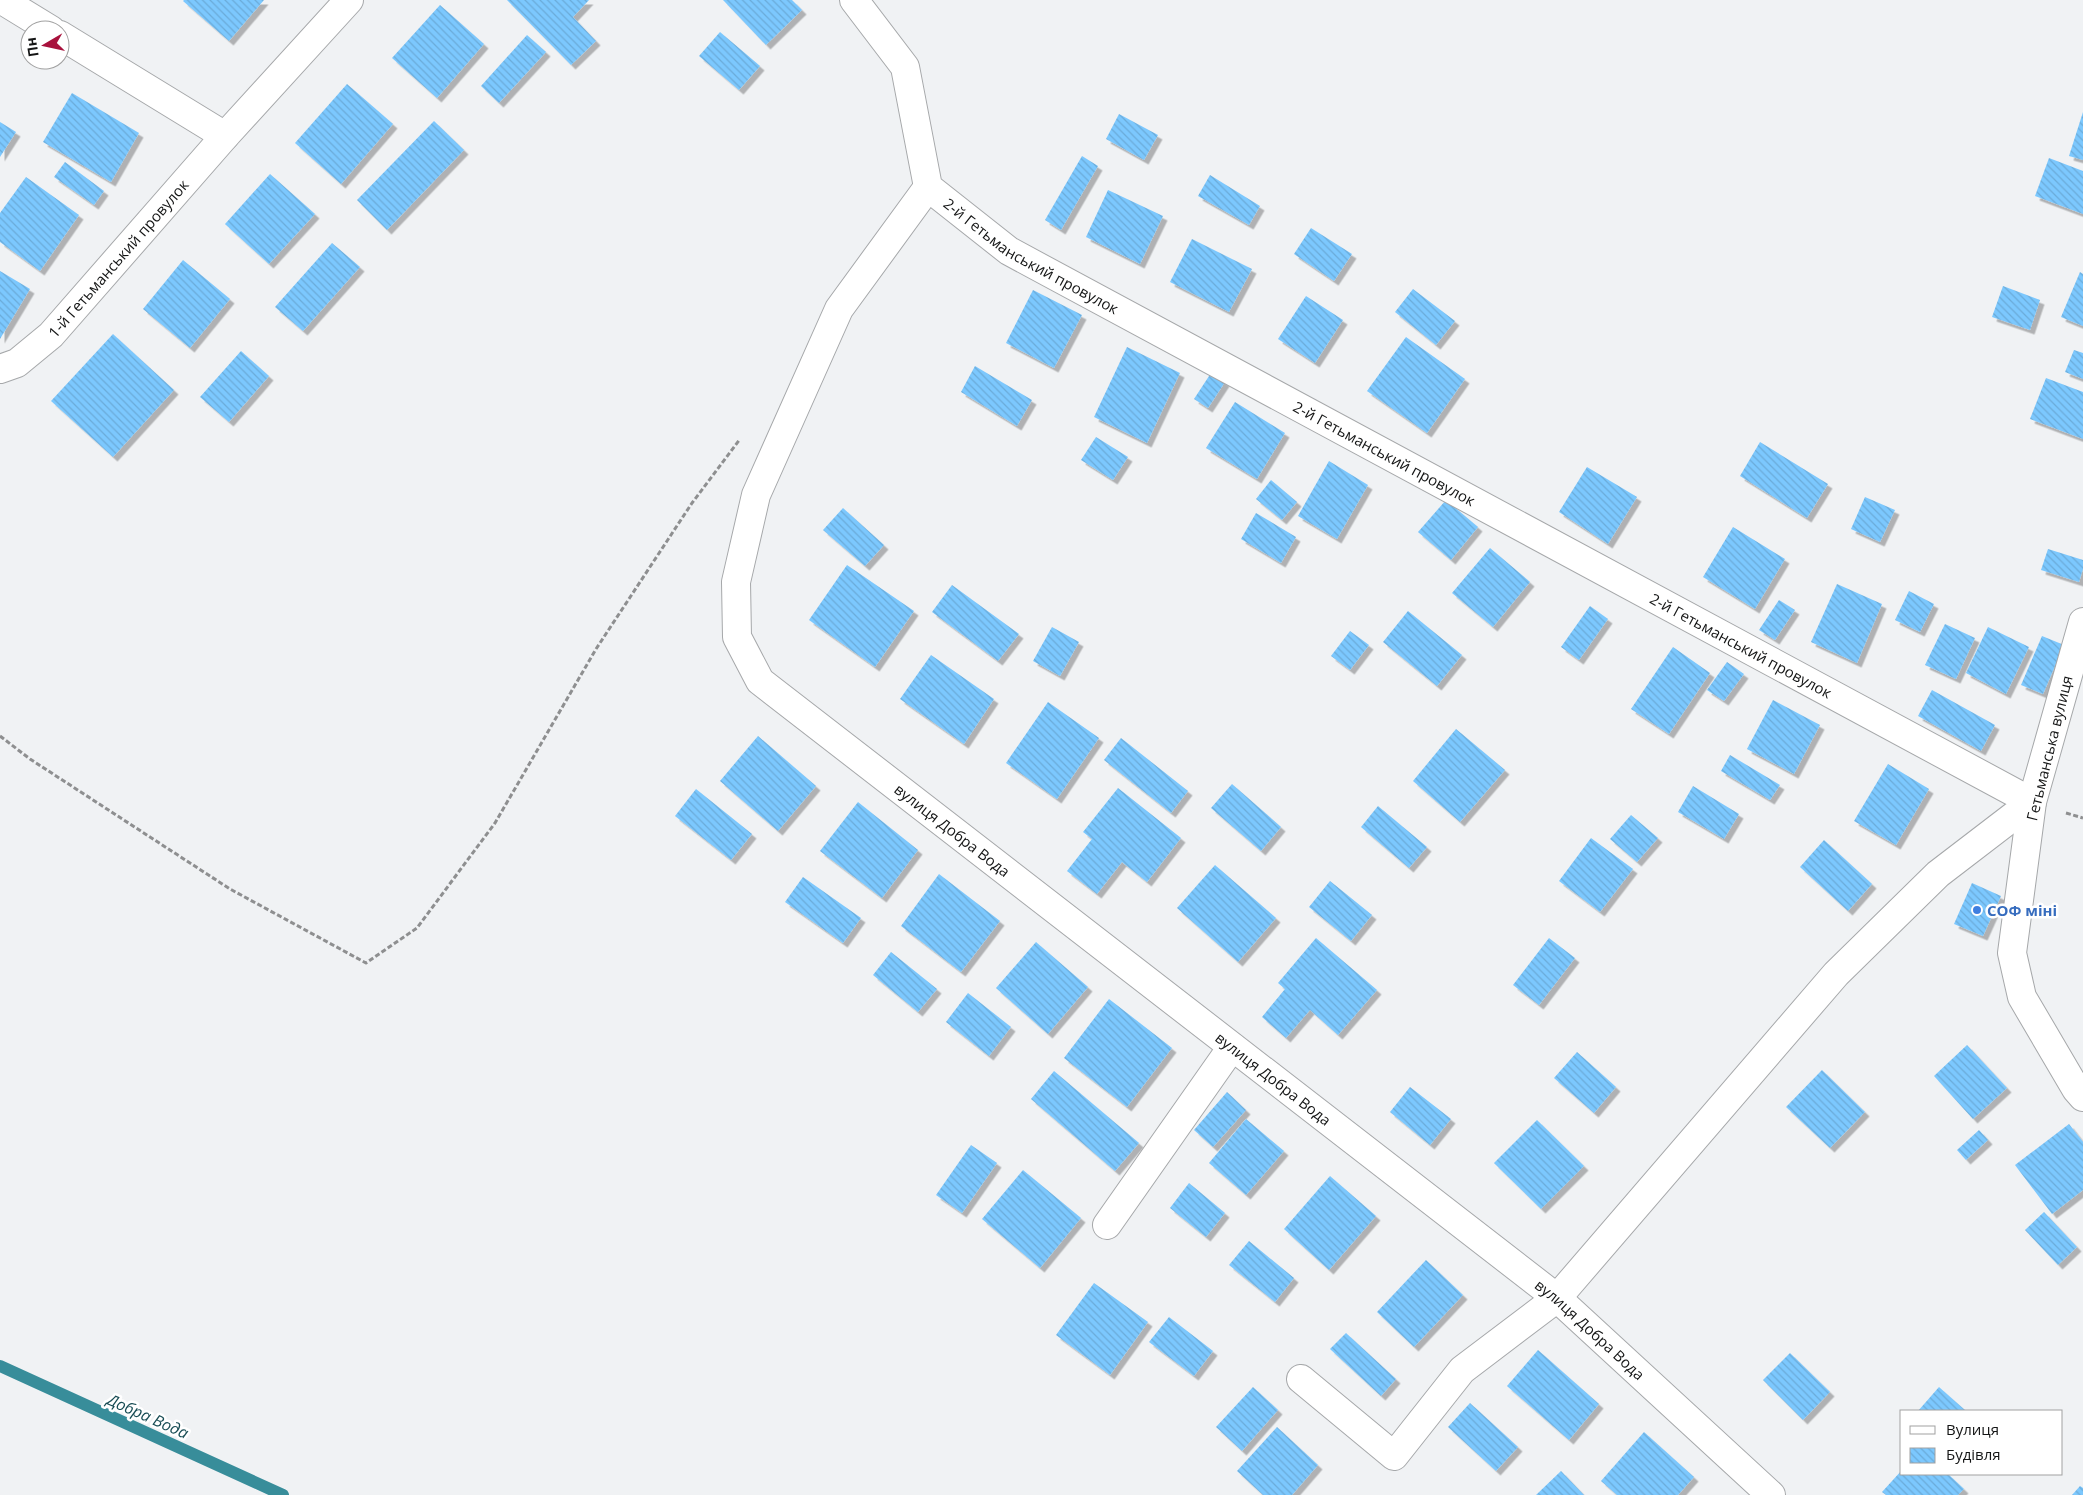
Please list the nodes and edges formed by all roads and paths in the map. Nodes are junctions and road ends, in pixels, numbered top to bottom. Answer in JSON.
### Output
{"nodes":[{"id":1,"x":2,"y":0,"type":"edge"},
{"id":2,"x":349,"y":0,"type":"edge"},
{"id":3,"x":854,"y":0,"type":"edge"},
{"id":4,"x":35,"y":20,"type":"edge"},
{"id":5,"x":70,"y":41,"type":"edge"},
{"id":6,"x":225,"y":136,"type":"junction"},
{"id":7,"x":928,"y":187,"type":"junction"},
{"id":8,"x":0,"y":369,"type":"edge"},
{"id":9,"x":745,"y":433,"type":"dead end"},
{"id":10,"x":2083,"y":622,"type":"edge"},
{"id":11,"x":0,"y":736,"type":"edge"},
{"id":12,"x":2032,"y":802,"type":"junction"},
{"id":13,"x":1232,"y":1047,"type":"junction"},
{"id":14,"x":2083,"y":1097,"type":"edge"},
{"id":15,"x":1107,"y":1225,"type":"dead end"},
{"id":16,"x":1557,"y":1298,"type":"junction"},
{"id":17,"x":1301,"y":1379,"type":"dead end"},
{"id":18,"x":1771,"y":1495,"type":"edge"}],
"edges":[{"from":1,"to":4,"type":"street"},
{"from":2,"to":6,"type":"street","name":"1-й Гетьманський провулок"},
{"from":3,"to":7,"type":"street"},
{"from":5,"to":6,"type":"street"},
{"from":6,"to":8,"type":"street","name":"1-й Гетьманський провулок"},
{"from":7,"to":12,"type":"street","name":"2-й Гетьманський провулок"},
{"from":7,"to":13,"type":"street","name":"вулиця Добра Вода"},
{"from":9,"to":11,"type":"path"},
{"from":10,"to":12,"type":"street","name":"Гетьманська вулиця"},
{"from":12,"to":14,"type":"street","name":"Гетьманська вулиця"},
{"from":12,"to":16,"type":"street"},
{"from":13,"to":15,"type":"street"},
{"from":13,"to":16,"type":"street","name":"вулиця Добра Вода"},
{"from":16,"to":17,"type":"street"},
{"from":16,"to":18,"type":"street","name":"вулиця Добра Вода"}]}
